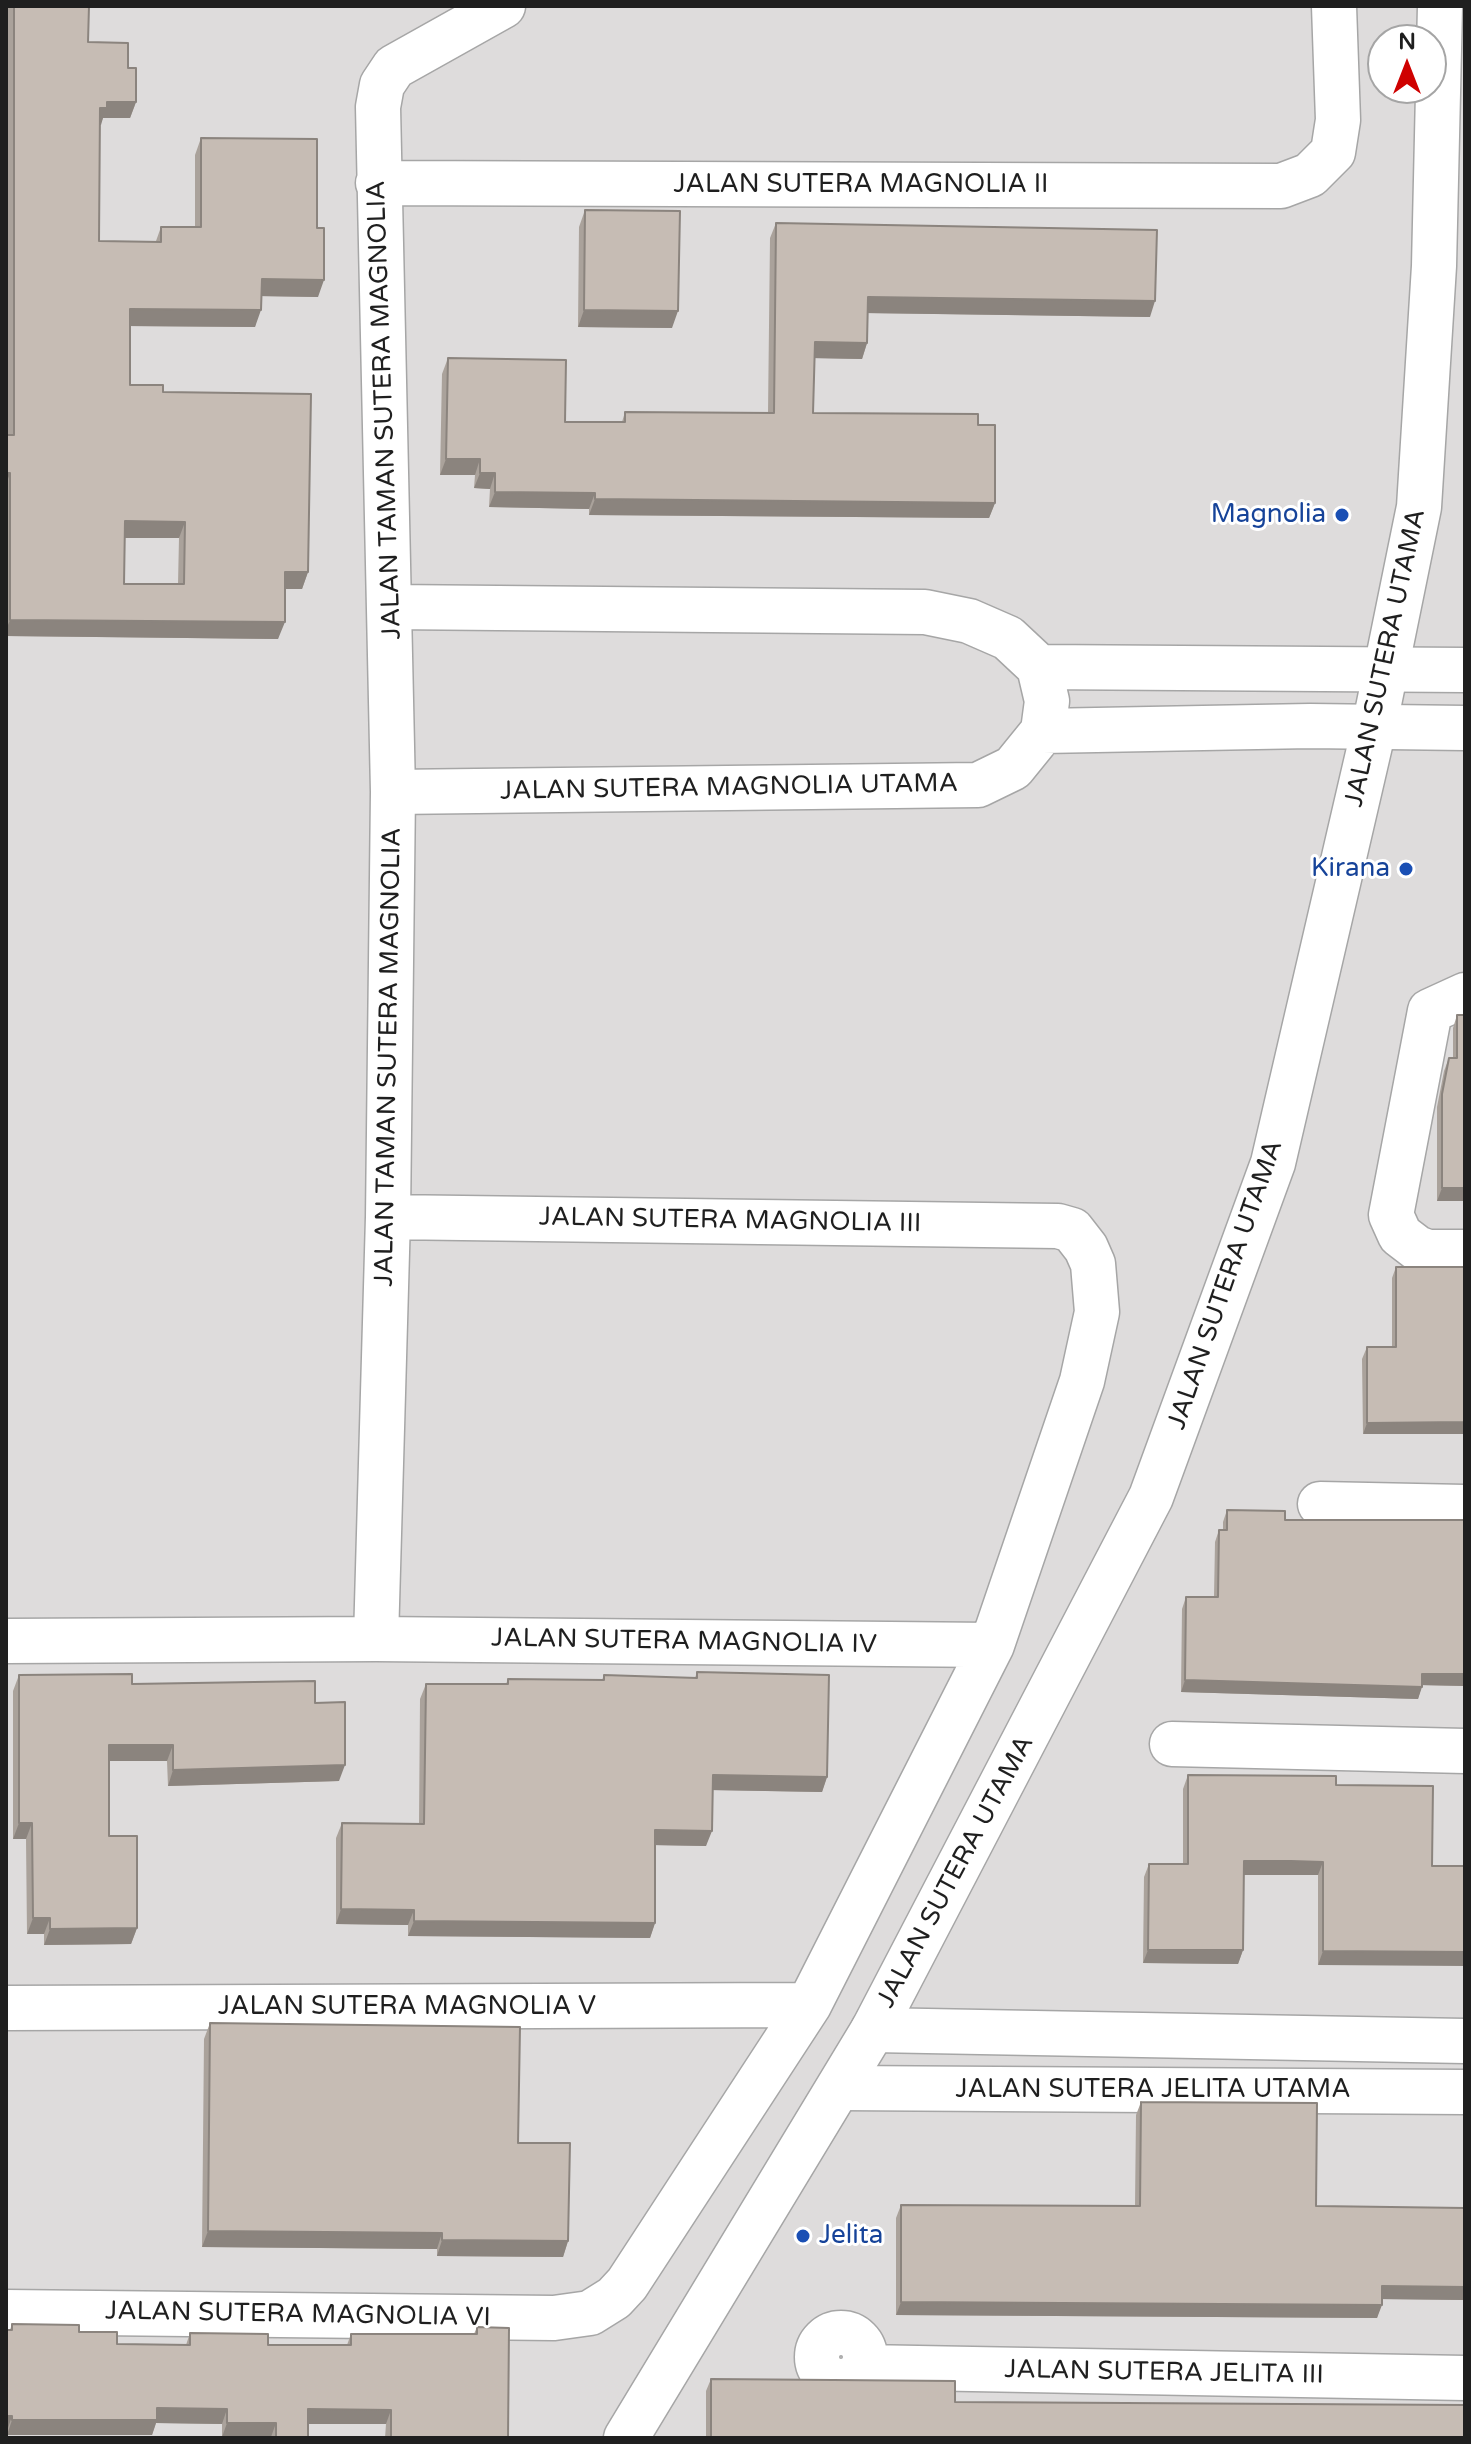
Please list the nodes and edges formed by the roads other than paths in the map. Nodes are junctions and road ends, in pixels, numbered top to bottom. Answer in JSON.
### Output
{"nodes":[{"id":1,"x":503,"y":6,"type":"edge"},
{"id":2,"x":1334,"y":6,"type":"edge"},
{"id":3,"x":1440,"y":6,"type":"edge"},
{"id":4,"x":378,"y":183,"type":"junction"},
{"id":5,"x":391,"y":607,"type":"junction"},
{"id":6,"x":1039,"y":667,"type":"junction"},
{"id":7,"x":1384,"y":669,"type":"junction"},
{"id":8,"x":1465,"y":670,"type":"edge"},
{"id":9,"x":1374,"y":728,"type":"junction"},
{"id":10,"x":1465,"y":728,"type":"edge"},
{"id":11,"x":1043,"y":731,"type":"junction"},
{"id":12,"x":393,"y":792,"type":"junction"},
{"id":13,"x":1454,"y":1000,"type":"edge"},
{"id":14,"x":388,"y":1217,"type":"junction"},
{"id":15,"x":1465,"y":1252,"type":"edge"},
{"id":16,"x":1320,"y":1504,"type":"dead end"},
{"id":17,"x":1465,"y":1507,"type":"edge"},
{"id":18,"x":376,"y":1639,"type":"junction"},
{"id":19,"x":6,"y":1641,"type":"edge"},
{"id":20,"x":992,"y":1645,"type":"junction"},
{"id":21,"x":1172,"y":1744,"type":"dead end"},
{"id":22,"x":1465,"y":1751,"type":"edge"},
{"id":23,"x":809,"y":2005,"type":"junction"},
{"id":24,"x":6,"y":2008,"type":"edge"},
{"id":25,"x":873,"y":2030,"type":"junction"},
{"id":26,"x":1193,"y":2034,"type":"junction"},
{"id":27,"x":1465,"y":2041,"type":"edge"},
{"id":28,"x":840,"y":2088,"type":"junction"},
{"id":29,"x":1189,"y":2088,"type":"junction"},
{"id":30,"x":1465,"y":2092,"type":"edge"},
{"id":31,"x":6,"y":2312,"type":"edge"},
{"id":32,"x":863,"y":2367,"type":"dead end"},
{"id":33,"x":1465,"y":2378,"type":"edge"},
{"id":34,"x":626,"y":2438,"type":"edge"}],
"edges":[{"from":1,"to":4,"type":"street","name":"JALAN TAMAN SUTERA MAGNOLIA"},
{"from":2,"to":4,"type":"street","name":"JALAN SUTERA MAGNOLIA II"},
{"from":3,"to":7,"type":"street","name":"JALAN SUTERA UTAMA"},
{"from":4,"to":5,"type":"street","name":"JALAN TAMAN SUTERA MAGNOLIA"},
{"from":5,"to":6,"type":"street"},
{"from":5,"to":12,"type":"street","name":"JALAN TAMAN SUTERA MAGNOLIA"},
{"from":6,"to":7,"type":"street"},
{"from":6,"to":11,"type":"street"},
{"from":7,"to":8,"type":"street"},
{"from":7,"to":9,"type":"street","name":"JALAN SUTERA UTAMA"},
{"from":9,"to":10,"type":"street"},
{"from":9,"to":11,"type":"street"},
{"from":9,"to":25,"type":"street","name":"JALAN SUTERA UTAMA"},
{"from":11,"to":12,"type":"street","name":"JALAN SUTERA MAGNOLIA UTAMA"},
{"from":12,"to":14,"type":"street","name":"JALAN TAMAN SUTERA MAGNOLIA"},
{"from":13,"to":15,"type":"street"},
{"from":14,"to":18,"type":"street","name":"JALAN TAMAN SUTERA MAGNOLIA"},
{"from":14,"to":20,"type":"street","name":"JALAN SUTERA MAGNOLIA III"},
{"from":16,"to":17,"type":"street"},
{"from":18,"to":19,"type":"street"},
{"from":18,"to":20,"type":"street","name":"JALAN SUTERA MAGNOLIA IV"},
{"from":20,"to":23,"type":"street"},
{"from":21,"to":22,"type":"street"},
{"from":23,"to":24,"type":"street","name":"JALAN SUTERA MAGNOLIA V"},
{"from":23,"to":31,"type":"street","name":"JALAN SUTERA MAGNOLIA VI"},
{"from":25,"to":26,"type":"street","name":"JALAN SUTERA JELITA UTAMA"},
{"from":25,"to":28,"type":"street","name":"JALAN SUTERA UTAMA"},
{"from":26,"to":27,"type":"street","name":"JALAN SUTERA JELITA UTAMA"},
{"from":26,"to":29,"type":"street"},
{"from":28,"to":29,"type":"street","name":"JALAN SUTERA JELITA UTAMA"},
{"from":28,"to":34,"type":"street","name":"JALAN SUTERA UTAMA"},
{"from":29,"to":30,"type":"street","name":"JALAN SUTERA JELITA UTAMA"},
{"from":32,"to":33,"type":"street","name":"JALAN SUTERA JELITA III"}]}
